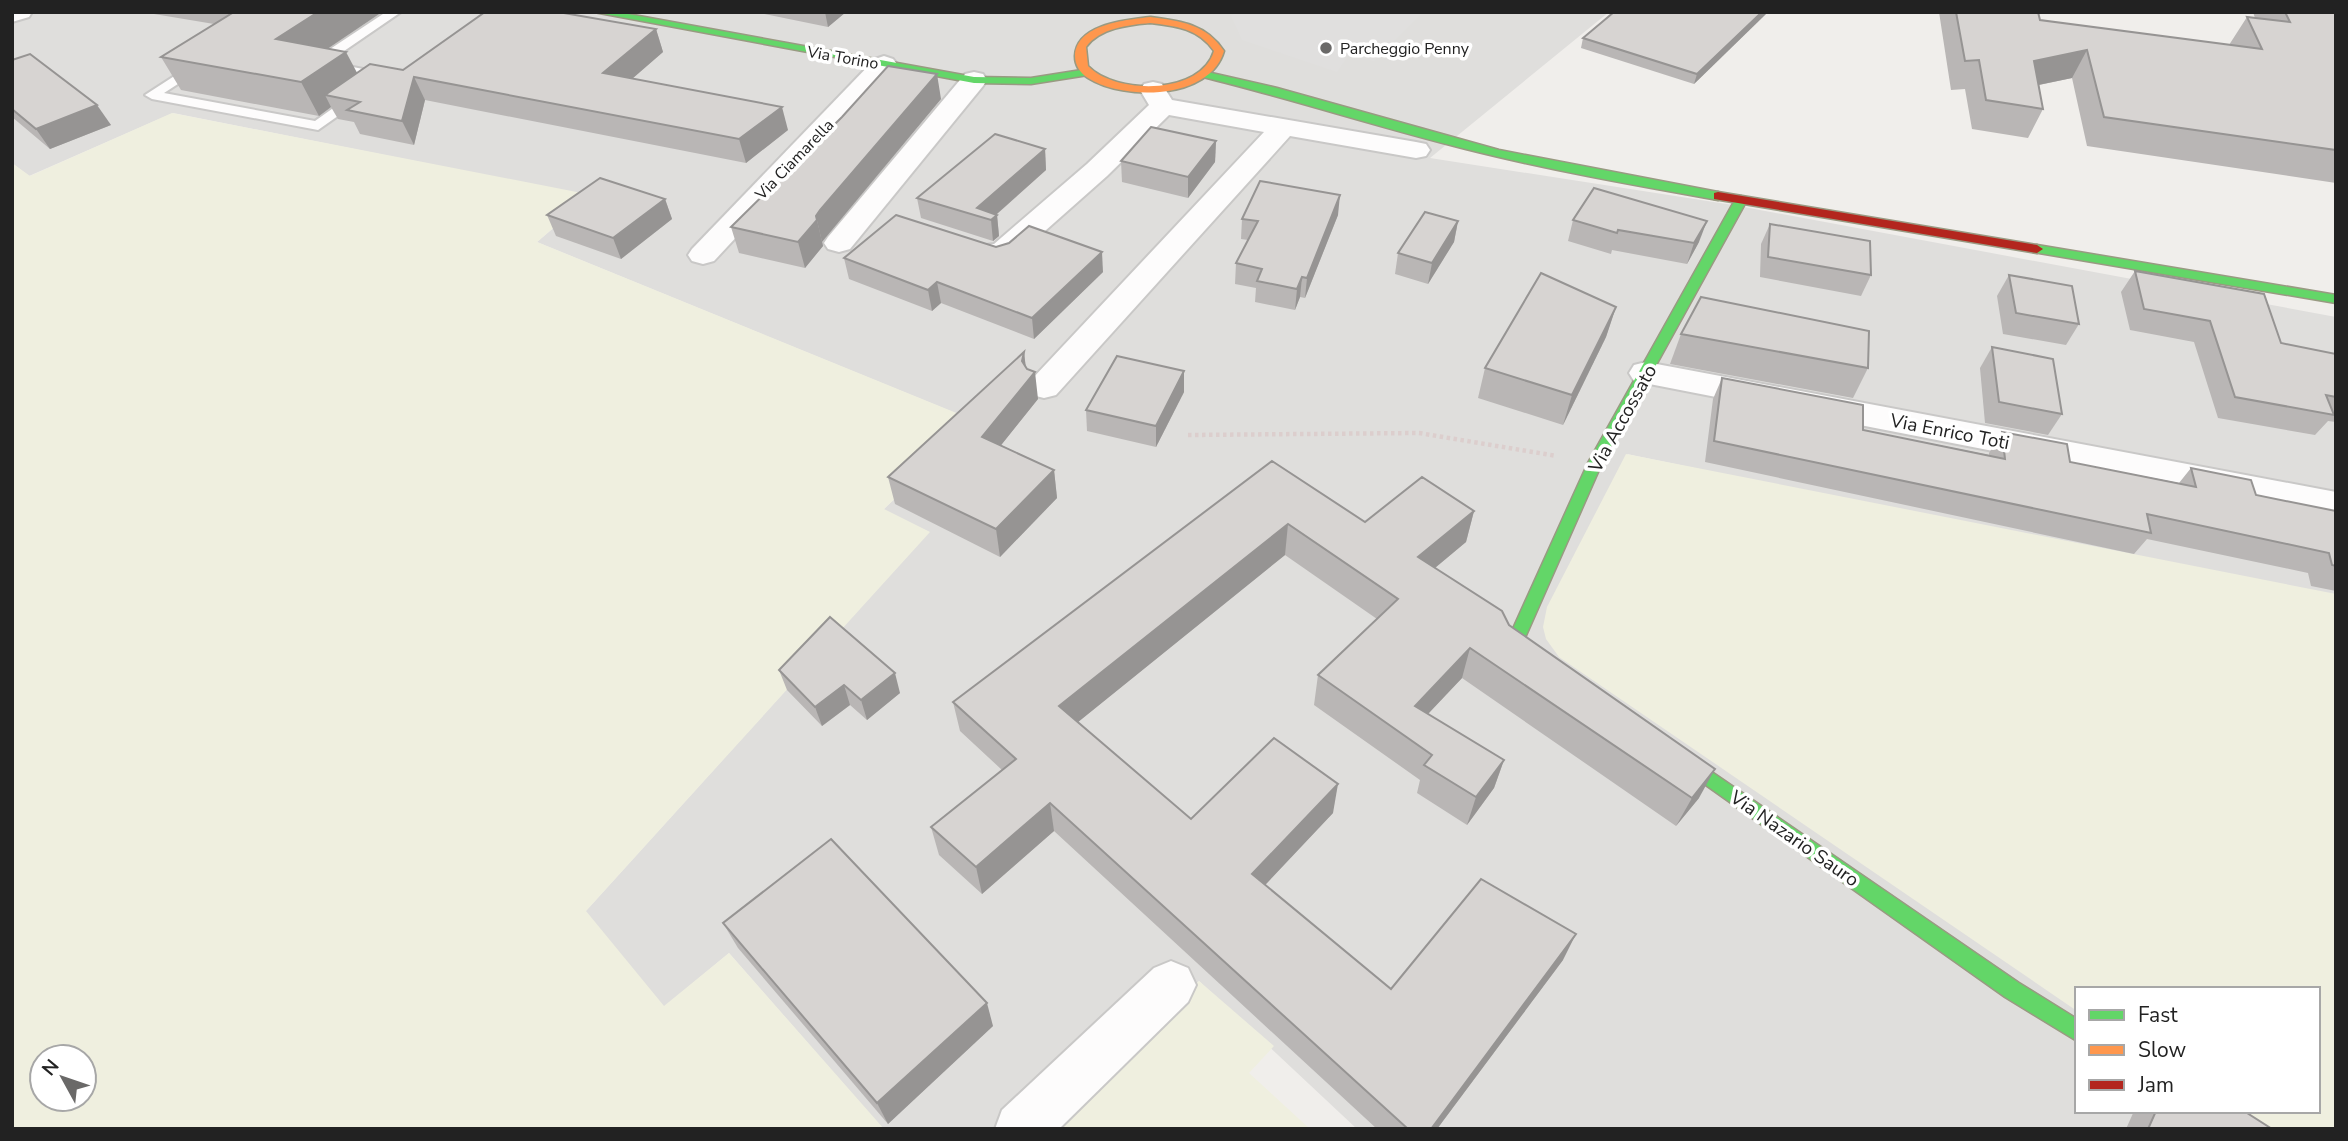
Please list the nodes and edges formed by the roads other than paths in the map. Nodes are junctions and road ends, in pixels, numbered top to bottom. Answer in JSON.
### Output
{"nodes":[{"id":1,"x":20,"y":12,"type":"edge"},
{"id":2,"x":395,"y":12,"type":"edge"},
{"id":3,"x":599,"y":12,"type":"edge"},
{"id":4,"x":1093,"y":12,"type":"edge"},
{"id":5,"x":12,"y":15,"type":"edge"},
{"id":6,"x":1111,"y":26,"type":"junction"},
{"id":7,"x":210,"y":57,"type":"edge"},
{"id":8,"x":884,"y":64,"type":"junction"},
{"id":9,"x":1088,"y":72,"type":"junction"},
{"id":10,"x":1207,"y":75,"type":"junction"},
{"id":11,"x":1278,"y":75,"type":"dead end"},
{"id":12,"x":974,"y":80,"type":"junction"},
{"id":13,"x":1158,"y":98,"type":"junction"},
{"id":14,"x":1283,"y":127,"type":"junction"},
{"id":15,"x":1416,"y":150,"type":"dead end"},
{"id":16,"x":1741,"y":200,"type":"junction"},
{"id":17,"x":1948,"y":218,"type":"dead end"},
{"id":18,"x":839,"y":243,"type":"dead end"},
{"id":19,"x":964,"y":244,"type":"edge"},
{"id":20,"x":703,"y":255,"type":"dead end"},
{"id":21,"x":2336,"y":299,"type":"edge"},
{"id":22,"x":1646,"y":373,"type":"junction"},
{"id":23,"x":1044,"y":387,"type":"dead end"},
{"id":24,"x":2336,"y":505,"type":"edge"},
{"id":25,"x":1560,"y":674,"type":"edge"},
{"id":26,"x":1650,"y":737,"type":"edge"},
{"id":27,"x":1171,"y":985,"type":"dead end"},
{"id":28,"x":2075,"y":1030,"type":"edge"},
{"id":29,"x":1021,"y":1129,"type":"edge"}],
"edges":[{"from":1,"to":5,"type":"street"},
{"from":2,"to":7,"type":"lane"},
{"from":3,"to":8,"type":"main road","name":"Via Torino"},
{"from":4,"to":6,"type":"main road"},
{"from":6,"to":9,"type":"main road"},
{"from":6,"to":10,"type":"main road"},
{"from":8,"to":12,"type":"main road","name":"Via Torino"},
{"from":8,"to":20,"type":"street","name":"Via Ciamarella"},
{"from":9,"to":12,"type":"main road","name":"Via Torino"},
{"from":9,"to":13,"type":"main road"},
{"from":10,"to":13,"type":"main road"},
{"from":10,"to":16,"type":"main road"},
{"from":11,"to":17,"type":"main road"},
{"from":12,"to":18,"type":"street"},
{"from":13,"to":14,"type":"street"},
{"from":13,"to":19,"type":"street"},
{"from":14,"to":15,"type":"street"},
{"from":14,"to":23,"type":"street"},
{"from":16,"to":21,"type":"main road"},
{"from":16,"to":22,"type":"main road","name":"Via Accossato"},
{"from":22,"to":24,"type":"street","name":"Via Enrico Toti"},
{"from":22,"to":25,"type":"main road","name":"Via Accossato"},
{"from":26,"to":28,"type":"main road","name":"Via Nazario Sauro"},
{"from":27,"to":29,"type":"street"}]}
